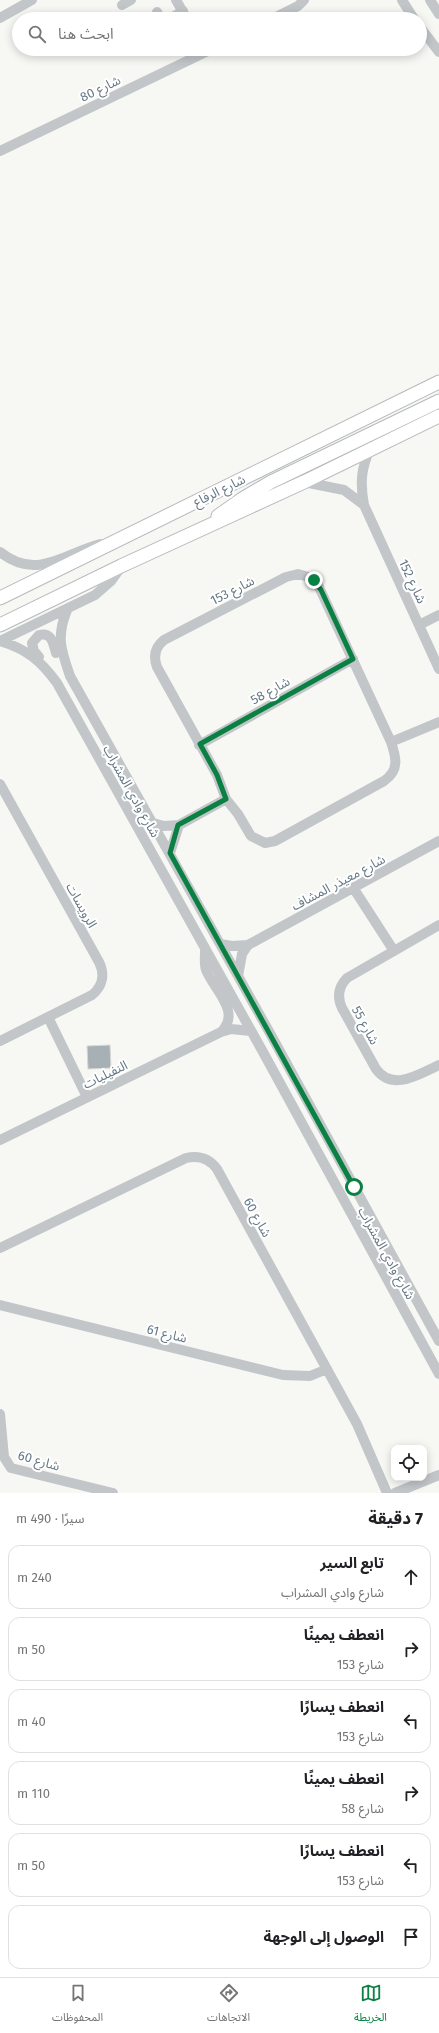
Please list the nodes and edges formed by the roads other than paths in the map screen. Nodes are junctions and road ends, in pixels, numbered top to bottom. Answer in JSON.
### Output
{"nodes":[{"id":1,"x":32,"y":0,"type":"edge"},
{"id":2,"x":176,"y":0,"type":"edge"},
{"id":3,"x":304,"y":0,"type":"edge"},
{"id":4,"x":402,"y":0,"type":"edge"},
{"id":5,"x":430,"y":0,"type":"edge"},
{"id":6,"x":183,"y":12,"type":"edge"},
{"id":7,"x":286,"y":12,"type":"edge"},
{"id":8,"x":410,"y":12,"type":"edge"},
{"id":9,"x":439,"y":14,"type":"edge"},
{"id":10,"x":0,"y":18,"type":"edge"},
{"id":11,"x":427,"y":37,"type":"edge"},
{"id":12,"x":439,"y":52,"type":"edge"},
{"id":13,"x":195,"y":56,"type":"edge"},
{"id":14,"x":1,"y":149,"type":"edge"},
{"id":15,"x":439,"y":382,"type":"edge"},
{"id":16,"x":439,"y":401,"type":"edge"},
{"id":17,"x":439,"y":416,"type":"edge"},
{"id":18,"x":370,"y":449,"type":"junction"},
{"id":19,"x":304,"y":482,"type":"junction"},
{"id":20,"x":364,"y":505,"type":"junction"},
{"id":21,"x":203,"y":529,"type":"junction"},
{"id":22,"x":116,"y":540,"type":"junction"},
{"id":23,"x":0,"y":552,"type":"edge"},
{"id":24,"x":121,"y":566,"type":"junction"},
{"id":25,"x":0,"y":598,"type":"edge"},
{"id":26,"x":67,"y":610,"type":"junction"},
{"id":27,"x":439,"y":615,"type":"edge"},
{"id":28,"x":0,"y":624,"type":"edge"},
{"id":29,"x":419,"y":625,"type":"junction"},
{"id":30,"x":0,"y":641,"type":"edge"},
{"id":31,"x":353,"y":659,"type":"junction"},
{"id":32,"x":439,"y":669,"type":"edge"},
{"id":33,"x":70,"y":676,"type":"junction"},
{"id":34,"x":57,"y":683,"type":"junction"},
{"id":35,"x":439,"y":722,"type":"edge"},
{"id":36,"x":391,"y":742,"type":"junction"},
{"id":37,"x":200,"y":744,"type":"junction"},
{"id":38,"x":0,"y":784,"type":"edge"},
{"id":39,"x":226,"y":799,"type":"junction"},
{"id":40,"x":153,"y":823,"type":"junction"},
{"id":41,"x":178,"y":825,"type":"junction"},
{"id":42,"x":439,"y":841,"type":"edge"},
{"id":43,"x":170,"y":853,"type":"junction"},
{"id":44,"x":354,"y":889,"type":"junction"},
{"id":45,"x":439,"y":925,"type":"edge"},
{"id":46,"x":220,"y":944,"type":"junction"},
{"id":47,"x":248,"y":945,"type":"junction"},
{"id":48,"x":205,"y":950,"type":"junction"},
{"id":49,"x":394,"y":951,"type":"junction"},
{"id":50,"x":238,"y":976,"type":"junction"},
{"id":51,"x":48,"y":1017,"type":"junction"},
{"id":52,"x":221,"y":1032,"type":"junction"},
{"id":53,"x":251,"y":1032,"type":"junction"},
{"id":54,"x":0,"y":1041,"type":"edge"},
{"id":55,"x":439,"y":1065,"type":"edge"},
{"id":56,"x":88,"y":1097,"type":"junction"},
{"id":57,"x":0,"y":1140,"type":"edge"},
{"id":58,"x":0,"y":1248,"type":"edge"},
{"id":59,"x":0,"y":1305,"type":"edge"},
{"id":60,"x":439,"y":1341,"type":"edge"},
{"id":61,"x":327,"y":1369,"type":"junction"},
{"id":62,"x":439,"y":1374,"type":"edge"},
{"id":63,"x":0,"y":1414,"type":"edge"},
{"id":64,"x":439,"y":1475,"type":"edge"},
{"id":65,"x":113,"y":1493,"type":"edge"},
{"id":66,"x":387,"y":1493,"type":"edge"},
{"id":67,"x":395,"y":1493,"type":"edge"}],
"edges":[{"from":1,"to":10,"type":"street"},
{"from":2,"to":6,"type":"street"},
{"from":3,"to":7,"type":"street"},
{"from":4,"to":8,"type":"street"},
{"from":5,"to":9,"type":"street"},
{"from":11,"to":12,"type":"street"},
{"from":13,"to":14,"type":"street","name":"شارع 80"},
{"from":15,"to":22,"type":"main road","name":"شارع الرفاع"},
{"from":16,"to":21,"type":"main road"},
{"from":17,"to":18,"type":"main road"},
{"from":18,"to":19,"type":"main road"},
{"from":18,"to":20,"type":"street","name":"شارع 152"},
{"from":19,"to":20,"type":"street","name":"شارع 152"},
{"from":19,"to":21,"type":"main road"},
{"from":20,"to":29,"type":"street","name":"شارع 152"},
{"from":21,"to":24,"type":"main road"},
{"from":22,"to":23,"type":"street"},
{"from":22,"to":25,"type":"main road","name":"شارع الرفاع"},
{"from":24,"to":26,"type":"street"},
{"from":24,"to":28,"type":"main road"},
{"from":26,"to":30,"type":"street"},
{"from":26,"to":33,"type":"street","name":"شارع وادي المشراب"},
{"from":27,"to":29,"type":"street"},
{"from":29,"to":32,"type":"street","name":"شارع 152"},
{"from":30,"to":34,"type":"street","name":"شارع وادي المشراب"},
{"from":31,"to":36,"type":"street","name":"شارع 153"},
{"from":31,"to":37,"type":"street","name":"شارع 58"},
{"from":31,"to":37,"type":"street","name":"شارع 153"},
{"from":33,"to":34,"type":"street"},
{"from":33,"to":40,"type":"street","name":"شارع وادي المشراب"},
{"from":34,"to":48,"type":"street","name":"شارع وادي المشراب"},
{"from":35,"to":36,"type":"street"},
{"from":36,"to":39,"type":"street","name":"شارع 153"},
{"from":37,"to":39,"type":"street","name":"شارع 153"},
{"from":38,"to":51,"type":"street","name":"الرويسات"},
{"from":39,"to":41,"type":"street"},
{"from":40,"to":41,"type":"street"},
{"from":40,"to":43,"type":"street","name":"شارع وادي المشراب"},
{"from":41,"to":43,"type":"street"},
{"from":42,"to":44,"type":"street","name":"شارع معيذر المشاف"},
{"from":43,"to":46,"type":"street","name":"شارع وادي المشراب"},
{"from":44,"to":47,"type":"street","name":"شارع معيذر المشاف"},
{"from":44,"to":49,"type":"street"},
{"from":45,"to":49,"type":"street","name":"شارع 55"},
{"from":46,"to":47,"type":"street","name":"شارع معيذر المشاف"},
{"from":46,"to":50,"type":"street","name":"شارع وادي المشراب"},
{"from":47,"to":50,"type":"street"},
{"from":48,"to":52,"type":"street"},
{"from":48,"to":53,"type":"street","name":"شارع وادي المشراب"},
{"from":49,"to":55,"type":"street","name":"شارع 55"},
{"from":50,"to":60,"type":"street","name":"شارع وادي المشراب"},
{"from":51,"to":54,"type":"street","name":"الرويسات"},
{"from":51,"to":56,"type":"street"},
{"from":52,"to":53,"type":"street","name":"النفيليات"},
{"from":52,"to":56,"type":"street","name":"النفيليات"},
{"from":53,"to":62,"type":"street","name":"شارع وادي المشراب"},
{"from":56,"to":57,"type":"street","name":"النفيليات"},
{"from":58,"to":61,"type":"street","name":"شارع 60"},
{"from":59,"to":61,"type":"street","name":"شارع 61"},
{"from":61,"to":66,"type":"street","name":"شارع 60"},
{"from":63,"to":65,"type":"street","name":"شارع 60"},
{"from":64,"to":67,"type":"street"}]}
